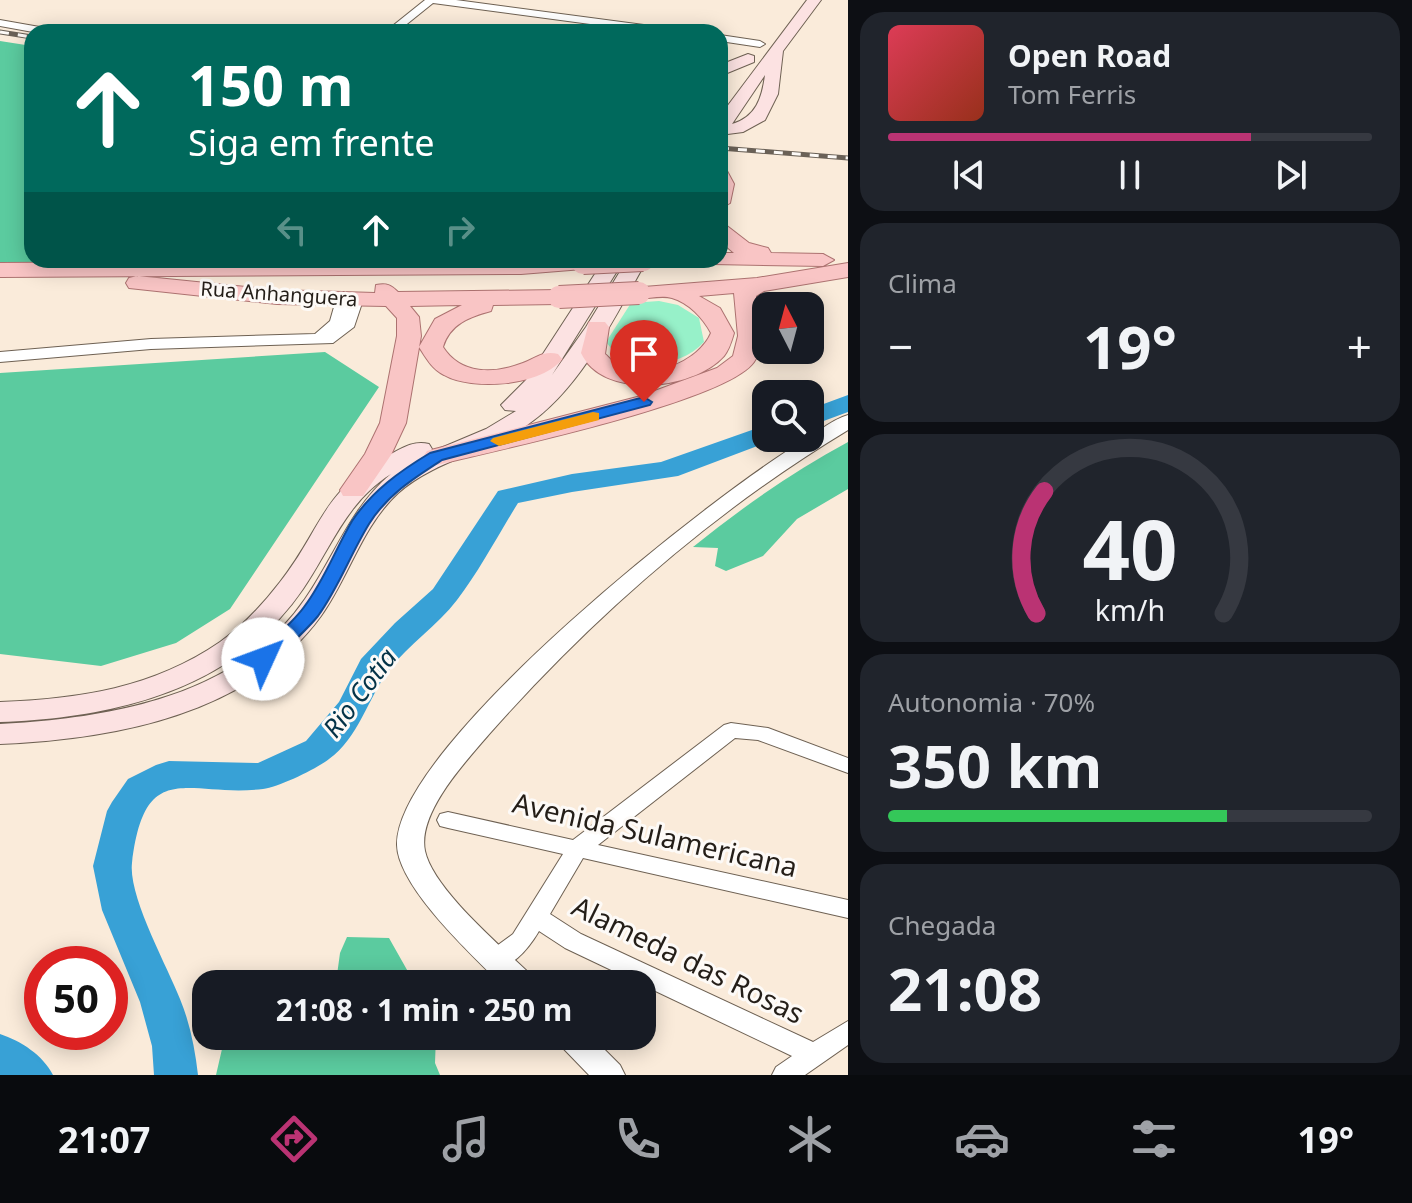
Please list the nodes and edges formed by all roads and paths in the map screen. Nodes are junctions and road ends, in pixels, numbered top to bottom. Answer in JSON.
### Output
{"nodes":[{"id":1,"x":432,"y":0,"type":"edge"},
{"id":2,"x":794,"y":0,"type":"edge"},
{"id":3,"x":814,"y":0,"type":"edge"},
{"id":4,"x":0,"y":23,"type":"edge"},
{"id":5,"x":400,"y":24,"type":"edge"},
{"id":6,"x":614,"y":24,"type":"edge"},
{"id":7,"x":24,"y":27,"type":"edge"},
{"id":8,"x":728,"y":39,"type":"edge"},
{"id":9,"x":768,"y":46,"type":"junction"},
{"id":10,"x":736,"y":76,"type":"edge"},
{"id":11,"x":728,"y":102,"type":"edge"},
{"id":12,"x":728,"y":129,"type":"edge"},
{"id":13,"x":730,"y":245,"type":"edge"},
{"id":14,"x":728,"y":259,"type":"edge"},
{"id":15,"x":804,"y":260,"type":"junction"},
{"id":16,"x":848,"y":260,"type":"edge"},
{"id":17,"x":347,"y":268,"type":"edge"},
{"id":18,"x":515,"y":268,"type":"edge"},
{"id":19,"x":609,"y":268,"type":"edge"},
{"id":20,"x":632,"y":268,"type":"edge"},
{"id":21,"x":714,"y":268,"type":"edge"},
{"id":22,"x":0,"y":270,"type":"edge"},
{"id":23,"x":848,"y":270,"type":"edge"},
{"id":24,"x":0,"y":282,"type":"edge"},
{"id":25,"x":757,"y":285,"type":"junction"},
{"id":26,"x":718,"y":288,"type":"junction"},
{"id":27,"x":385,"y":290,"type":"junction"},
{"id":28,"x":676,"y":291,"type":"junction"},
{"id":29,"x":509,"y":299,"type":"junction"},
{"id":30,"x":350,"y":300,"type":"junction"},
{"id":31,"x":597,"y":327,"type":"junction"},
{"id":32,"x":0,"y":357,"type":"edge"},
{"id":33,"x":550,"y":359,"type":"junction"},
{"id":34,"x":846,"y":427,"type":"edge"},
{"id":35,"x":436,"y":457,"type":"junction"},
{"id":36,"x":353,"y":490,"type":"junction"},
{"id":37,"x":0,"y":712,"type":"edge"},
{"id":38,"x":0,"y":734,"type":"edge"},
{"id":39,"x":848,"y":766,"type":"edge"},
{"id":40,"x":448,"y":820,"type":"dead end"},
{"id":41,"x":578,"y":848,"type":"junction"},
{"id":42,"x":848,"y":909,"type":"edge"},
{"id":43,"x":536,"y":917,"type":"junction"},
{"id":44,"x":496,"y":960,"type":"junction"},
{"id":45,"x":506,"y":970,"type":"edge"},
{"id":46,"x":848,"y":1031,"type":"edge"},
{"id":47,"x":585,"y":1050,"type":"edge"},
{"id":48,"x":814,"y":1054,"type":"junction"},
{"id":49,"x":609,"y":1075,"type":"edge"},
{"id":50,"x":785,"y":1075,"type":"edge"}],
"edges":[{"from":1,"to":5,"type":"street"},
{"from":1,"to":6,"type":"street"},
{"from":2,"to":9,"type":"main road"},
{"from":3,"to":9,"type":"main road"},
{"from":4,"to":7,"type":"street"},
{"from":8,"to":9,"type":"street"},
{"from":9,"to":10,"type":"main road"},
{"from":9,"to":10,"type":"main road"},
{"from":9,"to":12,"type":"main road"},
{"from":10,"to":11,"type":"main road"},
{"from":13,"to":15,"type":"main road"},
{"from":14,"to":15,"type":"main road"},
{"from":15,"to":16,"type":"main road"},
{"from":17,"to":22,"type":"main road","name":"Rua Anhanguera"},
{"from":18,"to":27,"type":"main road"},
{"from":19,"to":33,"type":"main road"},
{"from":20,"to":31,"type":"main road"},
{"from":21,"to":26,"type":"main road"},
{"from":23,"to":25,"type":"main road","name":"Rua Anhanguera"},
{"from":24,"to":30,"type":"main road","name":"Rua Anhanguera"},
{"from":25,"to":26,"type":"main road","name":"Rua Anhanguera"},
{"from":25,"to":35,"type":"main road"},
{"from":26,"to":28,"type":"main road","name":"Rua Anhanguera"},
{"from":27,"to":29,"type":"main road","name":"Rua Anhanguera"},
{"from":27,"to":30,"type":"main road","name":"Rua Anhanguera"},
{"from":27,"to":36,"type":"main road"},
{"from":28,"to":29,"type":"main road","name":"Rua Anhanguera","bridge":true},
{"from":28,"to":31,"type":"main road"},
{"from":29,"to":33,"type":"main road"},
{"from":30,"to":32,"type":"street"},
{"from":31,"to":35,"type":"main road"},
{"from":33,"to":36,"type":"main road"},
{"from":34,"to":44,"type":"street"},
{"from":35,"to":38,"type":"main road"},
{"from":36,"to":37,"type":"main road"},
{"from":39,"to":41,"type":"street"},
{"from":40,"to":41,"type":"street","name":"Avenida Sulamericana"},
{"from":41,"to":42,"type":"street","name":"Avenida Sulamericana"},
{"from":41,"to":43,"type":"street"},
{"from":43,"to":44,"type":"street"},
{"from":43,"to":48,"type":"street","name":"Alameda das Rosas"},
{"from":44,"to":45,"type":"street"},
{"from":46,"to":48,"type":"street"},
{"from":47,"to":49,"type":"street"},
{"from":48,"to":50,"type":"street"}]}
